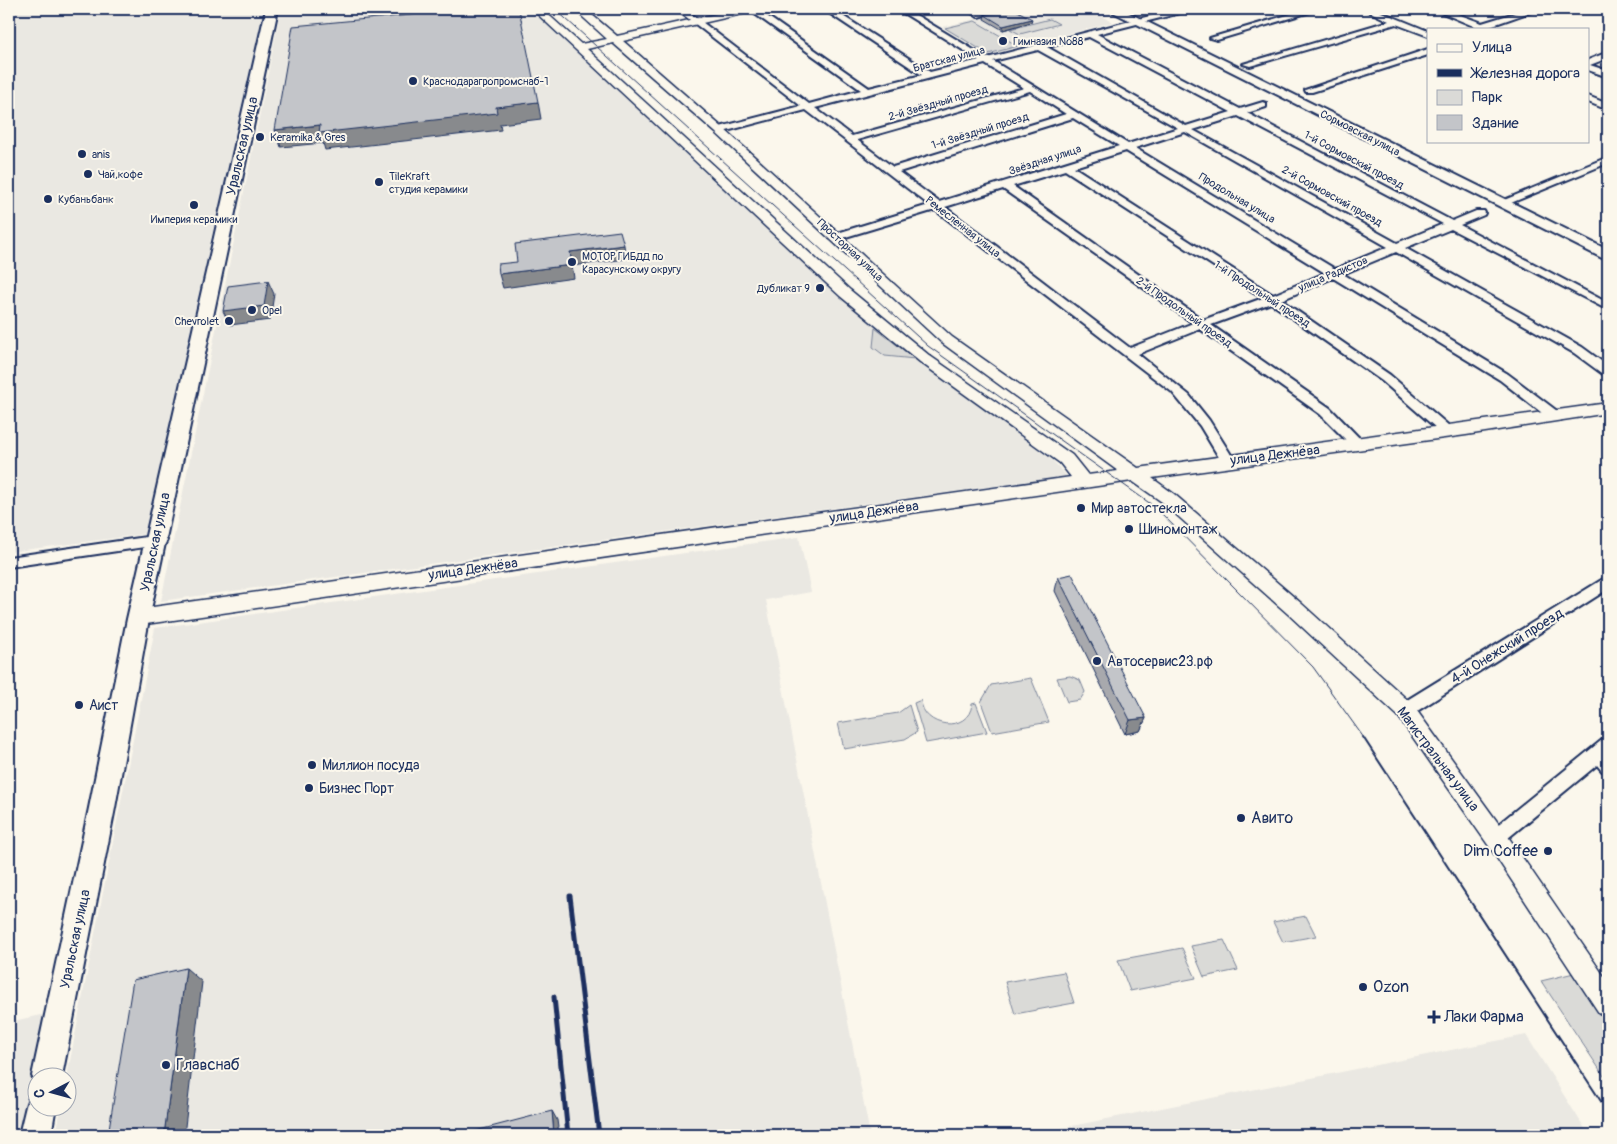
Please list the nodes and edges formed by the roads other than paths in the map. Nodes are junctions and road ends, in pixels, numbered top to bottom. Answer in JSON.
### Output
{"nodes":[{"id":1,"x":274,"y":9,"type":"edge"},
{"id":2,"x":537,"y":9,"type":"edge"},
{"id":3,"x":579,"y":9,"type":"edge"},
{"id":4,"x":680,"y":9,"type":"edge"},
{"id":5,"x":752,"y":9,"type":"edge"},
{"id":6,"x":827,"y":9,"type":"edge"},
{"id":7,"x":901,"y":9,"type":"edge"},
{"id":8,"x":970,"y":9,"type":"edge"},
{"id":9,"x":1112,"y":9,"type":"edge"},
{"id":10,"x":1121,"y":9,"type":"edge"},
{"id":11,"x":1185,"y":9,"type":"edge"},
{"id":12,"x":1316,"y":9,"type":"edge"},
{"id":13,"x":1368,"y":9,"type":"edge"},
{"id":14,"x":1437,"y":9,"type":"edge"},
{"id":15,"x":1535,"y":9,"type":"edge"},
{"id":16,"x":981,"y":15,"type":"dead end"},
{"id":17,"x":696,"y":21,"type":"junction"},
{"id":18,"x":1140,"y":21,"type":"junction"},
{"id":19,"x":1397,"y":21,"type":"junction"},
{"id":20,"x":1481,"y":26,"type":"junction"},
{"id":21,"x":1487,"y":28,"type":"edge"},
{"id":22,"x":1090,"y":34,"type":"junction"},
{"id":23,"x":1427,"y":34,"type":"edge"},
{"id":24,"x":1214,"y":38,"type":"dead end"},
{"id":25,"x":613,"y":40,"type":"junction"},
{"id":26,"x":1040,"y":47,"type":"junction"},
{"id":27,"x":578,"y":48,"type":"junction"},
{"id":28,"x":1427,"y":52,"type":"edge"},
{"id":29,"x":1608,"y":55,"type":"edge"},
{"id":30,"x":987,"y":61,"type":"junction"},
{"id":31,"x":1247,"y":64,"type":"dead end"},
{"id":32,"x":1590,"y":64,"type":"edge"},
{"id":33,"x":1590,"y":66,"type":"edge"},
{"id":34,"x":1608,"y":74,"type":"edge"},
{"id":35,"x":930,"y":76,"type":"junction"},
{"id":36,"x":1032,"y":88,"type":"junction"},
{"id":37,"x":1309,"y":90,"type":"dead end"},
{"id":38,"x":868,"y":92,"type":"junction"},
{"id":39,"x":1590,"y":100,"type":"edge"},
{"id":40,"x":1263,"y":105,"type":"dead end"},
{"id":41,"x":1608,"y":107,"type":"edge"},
{"id":42,"x":809,"y":108,"type":"junction"},
{"id":43,"x":1238,"y":113,"type":"junction"},
{"id":44,"x":1075,"y":114,"type":"junction"},
{"id":45,"x":1184,"y":128,"type":"junction"},
{"id":46,"x":719,"y":130,"type":"junction"},
{"id":47,"x":851,"y":139,"type":"junction"},
{"id":48,"x":1127,"y":146,"type":"junction"},
{"id":49,"x":1608,"y":160,"type":"edge"},
{"id":50,"x":1066,"y":166,"type":"junction"},
{"id":51,"x":892,"y":171,"type":"junction"},
{"id":52,"x":1006,"y":186,"type":"junction"},
{"id":53,"x":1505,"y":202,"type":"junction"},
{"id":54,"x":936,"y":207,"type":"junction"},
{"id":55,"x":1480,"y":213,"type":"dead end"},
{"id":56,"x":1450,"y":224,"type":"junction"},
{"id":57,"x":835,"y":237,"type":"junction"},
{"id":58,"x":1397,"y":247,"type":"junction"},
{"id":59,"x":1608,"y":250,"type":"edge"},
{"id":60,"x":1608,"y":256,"type":"edge"},
{"id":61,"x":1336,"y":273,"type":"junction"},
{"id":62,"x":1272,"y":299,"type":"junction"},
{"id":63,"x":1608,"y":307,"type":"edge"},
{"id":64,"x":1202,"y":324,"type":"junction"},
{"id":65,"x":1128,"y":353,"type":"junction"},
{"id":66,"x":1608,"y":372,"type":"edge"},
{"id":67,"x":1608,"y":408,"type":"edge"},
{"id":68,"x":1556,"y":417,"type":"junction"},
{"id":69,"x":1449,"y":432,"type":"junction"},
{"id":70,"x":1358,"y":444,"type":"junction"},
{"id":71,"x":1228,"y":461,"type":"junction"},
{"id":72,"x":1134,"y":474,"type":"junction"},
{"id":73,"x":1084,"y":482,"type":"junction"},
{"id":74,"x":158,"y":540,"type":"junction"},
{"id":75,"x":9,"y":562,"type":"edge"},
{"id":76,"x":1606,"y":586,"type":"edge"},
{"id":77,"x":141,"y":616,"type":"junction"},
{"id":78,"x":1405,"y":710,"type":"junction"},
{"id":79,"x":1605,"y":754,"type":"edge"},
{"id":80,"x":1496,"y":837,"type":"junction"},
{"id":81,"x":1608,"y":1004,"type":"edge"},
{"id":82,"x":50,"y":1066,"type":"edge"},
{"id":83,"x":40,"y":1116,"type":"edge"},
{"id":84,"x":36,"y":1135,"type":"edge"}],
"edges":[{"from":1,"to":74,"type":"main road","name":"Уральская улица"},
{"from":2,"to":27,"type":"street"},
{"from":3,"to":25,"type":"street","name":"Просторная улица"},
{"from":4,"to":17,"type":"street","name":"Ремесленная улица"},
{"from":5,"to":17,"type":"street"},
{"from":5,"to":38,"type":"street"},
{"from":6,"to":35,"type":"street"},
{"from":7,"to":30,"type":"street","name":"Продольная улица"},
{"from":8,"to":16,"type":"street"},
{"from":9,"to":18,"type":"main road","name":"Сормовская улица"},
{"from":10,"to":18,"type":"main road","name":"Сормовская улица"},
{"from":11,"to":18,"type":"street","name":"Братская улица"},
{"from":12,"to":24,"type":"street"},
{"from":13,"to":19,"type":"street"},
{"from":14,"to":20,"type":"street"},
{"from":15,"to":20,"type":"street"},
{"from":17,"to":25,"type":"street"},
{"from":17,"to":42,"type":"street","name":"Ремесленная улица"},
{"from":18,"to":22,"type":"street","name":"Братская улица"},
{"from":18,"to":53,"type":"main road","name":"Сормовская улица"},
{"from":19,"to":23,"type":"street"},
{"from":19,"to":31,"type":"street"},
{"from":20,"to":21,"type":"street"},
{"from":22,"to":26,"type":"street","name":"Братская улица"},
{"from":22,"to":43,"type":"street","name":"1-й Сормовский проезд"},
{"from":25,"to":27,"type":"street"},
{"from":25,"to":46,"type":"street","name":"Просторная улица"},
{"from":26,"to":30,"type":"street","name":"Братская улица"},
{"from":26,"to":45,"type":"street","name":"2-й Сормовский проезд"},
{"from":27,"to":73,"type":"street"},
{"from":28,"to":37,"type":"street"},
{"from":29,"to":32,"type":"street"},
{"from":30,"to":35,"type":"street","name":"Братская улица"},
{"from":30,"to":36,"type":"street","name":"Продольная улица"},
{"from":33,"to":34,"type":"street"},
{"from":35,"to":38,"type":"street","name":"Братская улица"},
{"from":36,"to":44,"type":"street","name":"Продольная улица"},
{"from":36,"to":47,"type":"street","name":"2-й Звёздный проезд"},
{"from":38,"to":42,"type":"street","name":"Братская улица"},
{"from":39,"to":41,"type":"street"},
{"from":40,"to":43,"type":"street","name":"Звёздная улица"},
{"from":42,"to":46,"type":"street","name":"Братская улица"},
{"from":42,"to":47,"type":"street","name":"Ремесленная улица"},
{"from":43,"to":45,"type":"street","name":"Звёздная улица"},
{"from":43,"to":56,"type":"street","name":"1-й Сормовский проезд"},
{"from":44,"to":48,"type":"street","name":"Продольная улица"},
{"from":44,"to":51,"type":"street","name":"1-й Звёздный проезд"},
{"from":45,"to":48,"type":"street","name":"Звёздная улица"},
{"from":45,"to":58,"type":"street","name":"2-й Сормовский проезд"},
{"from":46,"to":57,"type":"street","name":"Просторная улица"},
{"from":47,"to":51,"type":"street","name":"Ремесленная улица"},
{"from":48,"to":50,"type":"street","name":"Звёздная улица"},
{"from":48,"to":61,"type":"street","name":"Продольная улица"},
{"from":49,"to":53,"type":"street"},
{"from":50,"to":52,"type":"street","name":"Звёздная улица"},
{"from":50,"to":62,"type":"street","name":"1-й Продольный проезд"},
{"from":51,"to":54,"type":"street","name":"Ремесленная улица"},
{"from":52,"to":54,"type":"street","name":"Звёздная улица"},
{"from":52,"to":64,"type":"street","name":"2-й Продольный проезд"},
{"from":53,"to":59,"type":"main road","name":"Сормовская улица"},
{"from":53,"to":60,"type":"main road","name":"Сормовская улица"},
{"from":54,"to":57,"type":"street","name":"Звёздная улица"},
{"from":54,"to":65,"type":"street","name":"Ремесленная улица"},
{"from":55,"to":56,"type":"street","name":"улица Радистов"},
{"from":56,"to":58,"type":"street","name":"улица Радистов"},
{"from":56,"to":63,"type":"street","name":"1-й Сормовский проезд"},
{"from":57,"to":72,"type":"street","name":"Просторная улица"},
{"from":58,"to":61,"type":"street","name":"улица Радистов"},
{"from":58,"to":66,"type":"street","name":"2-й Сормовский проезд"},
{"from":61,"to":62,"type":"street","name":"улица Радистов"},
{"from":61,"to":68,"type":"street","name":"Продольная улица"},
{"from":62,"to":64,"type":"street","name":"улица Радистов"},
{"from":62,"to":69,"type":"street","name":"1-й Продольный проезд"},
{"from":64,"to":65,"type":"street","name":"улица Радистов"},
{"from":64,"to":70,"type":"street","name":"2-й Продольный проезд"},
{"from":65,"to":71,"type":"street","name":"Ремесленная улица"},
{"from":67,"to":68,"type":"street","name":"улица Дежнёва"},
{"from":68,"to":69,"type":"street","name":"улица Дежнёва"},
{"from":69,"to":70,"type":"street","name":"улица Дежнёва"},
{"from":70,"to":71,"type":"street","name":"улица Дежнёва"},
{"from":71,"to":72,"type":"street","name":"улица Дежнёва"},
{"from":72,"to":73,"type":"street","name":"улица Дежнёва"},
{"from":72,"to":78,"type":"street","name":"Магистральная улица"},
{"from":73,"to":77,"type":"street","name":"улица Дежнёва"},
{"from":74,"to":75,"type":"street"},
{"from":74,"to":77,"type":"main road","name":"Уральская улица"},
{"from":76,"to":78,"type":"street","name":"4-й Онежский проезд"},
{"from":77,"to":82,"type":"main road","name":"Уральская улица"},
{"from":78,"to":80,"type":"street","name":"Магистральная улица"},
{"from":79,"to":80,"type":"street"},
{"from":80,"to":81,"type":"street","name":"Магистральная улица"},
{"from":83,"to":84,"type":"main road"}]}
